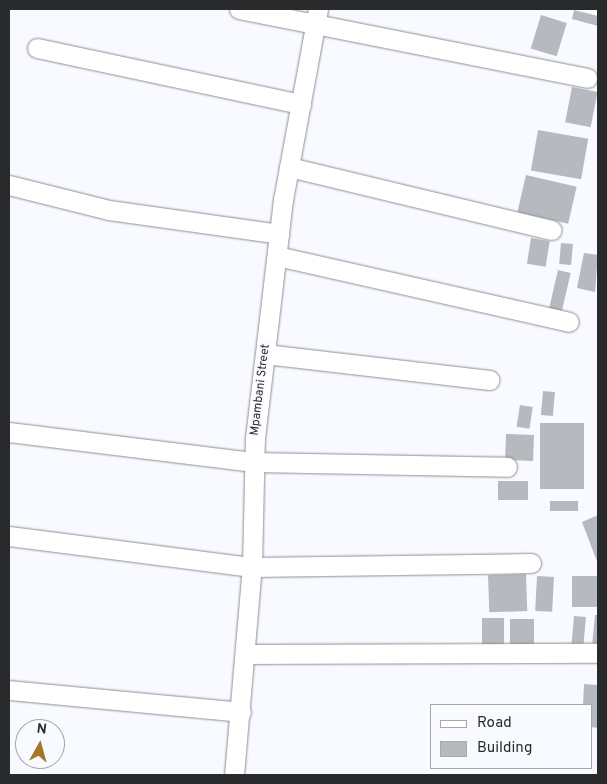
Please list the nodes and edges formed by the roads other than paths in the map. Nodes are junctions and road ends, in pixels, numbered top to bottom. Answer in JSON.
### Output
{"nodes":[{"id":1,"x":239,"y":9,"type":"edge"},
{"id":2,"x":316,"y":17,"type":"edge"},
{"id":3,"x":37,"y":48,"type":"dead end"},
{"id":4,"x":587,"y":78,"type":"dead end"},
{"id":5,"x":301,"y":104,"type":"junction"},
{"id":6,"x":290,"y":167,"type":"junction"},
{"id":7,"x":9,"y":185,"type":"edge"},
{"id":8,"x":552,"y":230,"type":"dead end"},
{"id":9,"x":279,"y":234,"type":"junction"},
{"id":10,"x":277,"y":256,"type":"junction"},
{"id":11,"x":569,"y":322,"type":"dead end"},
{"id":12,"x":265,"y":354,"type":"junction"},
{"id":13,"x":489,"y":380,"type":"dead end"},
{"id":14,"x":9,"y":432,"type":"edge"},
{"id":15,"x":254,"y":462,"type":"junction"},
{"id":16,"x":507,"y":467,"type":"dead end"},
{"id":17,"x":9,"y":536,"type":"edge"},
{"id":18,"x":531,"y":563,"type":"dead end"},
{"id":19,"x":252,"y":567,"type":"junction"},
{"id":20,"x":598,"y":653,"type":"edge"},
{"id":21,"x":246,"y":654,"type":"junction"},
{"id":22,"x":9,"y":690,"type":"edge"},
{"id":23,"x":241,"y":712,"type":"junction"},
{"id":24,"x":234,"y":775,"type":"edge"}],
"edges":[{"from":1,"to":2,"type":"street"},
{"from":2,"to":4,"type":"street"},
{"from":2,"to":5,"type":"street","name":"Mpambani Street"},
{"from":3,"to":5,"type":"street"},
{"from":5,"to":6,"type":"street","name":"Mpambani Street"},
{"from":6,"to":8,"type":"street"},
{"from":6,"to":9,"type":"street","name":"Mpambani Street"},
{"from":7,"to":9,"type":"street"},
{"from":9,"to":10,"type":"street","name":"Mpambani Street"},
{"from":10,"to":11,"type":"street"},
{"from":10,"to":12,"type":"street","name":"Mpambani Street"},
{"from":12,"to":13,"type":"street"},
{"from":12,"to":15,"type":"street","name":"Mpambani Street"},
{"from":14,"to":15,"type":"street"},
{"from":15,"to":16,"type":"street"},
{"from":15,"to":19,"type":"street","name":"Mpambani Street"},
{"from":17,"to":19,"type":"street"},
{"from":18,"to":19,"type":"street"},
{"from":19,"to":21,"type":"street","name":"Mpambani Street"},
{"from":20,"to":21,"type":"street"},
{"from":21,"to":23,"type":"street","name":"Mpambani Street"},
{"from":22,"to":23,"type":"street"},
{"from":23,"to":24,"type":"street","name":"Mpambani Street"}]}
